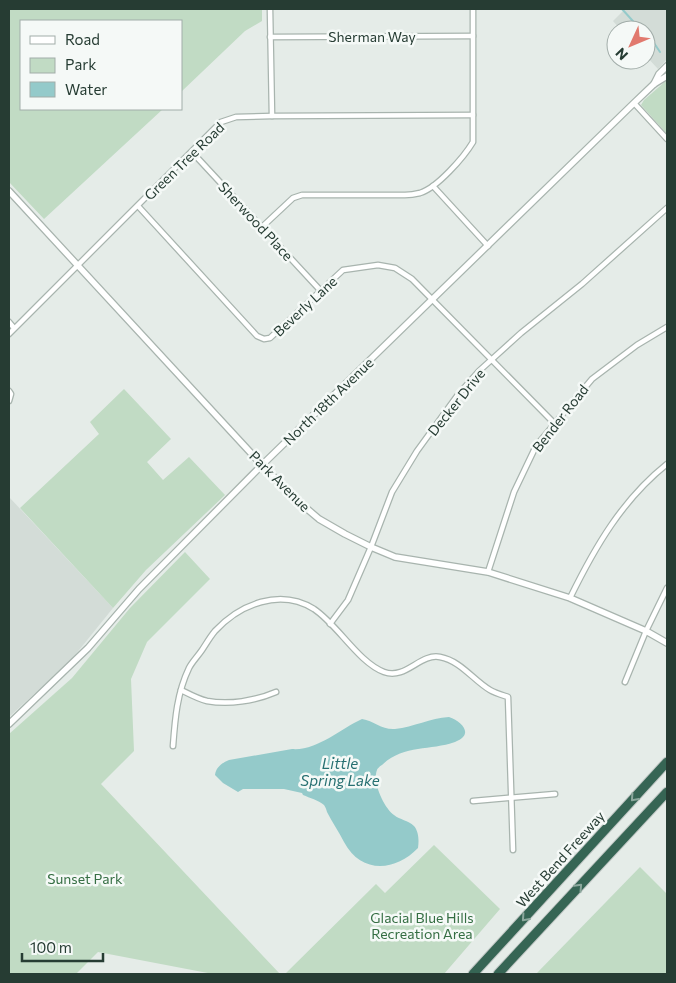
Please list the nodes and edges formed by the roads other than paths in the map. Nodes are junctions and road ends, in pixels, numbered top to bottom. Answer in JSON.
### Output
{"nodes":[{"id":1,"x":270,"y":9,"type":"edge"},
{"id":2,"x":473,"y":9,"type":"edge"},
{"id":3,"x":473,"y":36,"type":"junction"},
{"id":4,"x":270,"y":37,"type":"junction"},
{"id":5,"x":667,"y":66,"type":"edge"},
{"id":6,"x":667,"y":76,"type":"edge"},
{"id":7,"x":654,"y":84,"type":"junction"},
{"id":8,"x":634,"y":103,"type":"junction"},
{"id":9,"x":473,"y":115,"type":"junction"},
{"id":10,"x":272,"y":116,"type":"junction"},
{"id":11,"x":667,"y":139,"type":"edge"},
{"id":12,"x":192,"y":152,"type":"junction"},
{"id":13,"x":433,"y":186,"type":"junction"},
{"id":14,"x":9,"y":191,"type":"edge"},
{"id":15,"x":138,"y":206,"type":"junction"},
{"id":16,"x":667,"y":208,"type":"edge"},
{"id":17,"x":262,"y":227,"type":"junction"},
{"id":18,"x":488,"y":246,"type":"junction"},
{"id":19,"x":78,"y":265,"type":"junction"},
{"id":20,"x":320,"y":290,"type":"junction"},
{"id":21,"x":433,"y":300,"type":"junction"},
{"id":22,"x":9,"y":322,"type":"edge"},
{"id":23,"x":667,"y":327,"type":"edge"},
{"id":24,"x":14,"y":328,"type":"junction"},
{"id":25,"x":9,"y":334,"type":"edge"},
{"id":26,"x":492,"y":360,"type":"junction"},
{"id":27,"x":9,"y":391,"type":"edge"},
{"id":28,"x":9,"y":402,"type":"edge"},
{"id":29,"x":554,"y":423,"type":"junction"},
{"id":30,"x":667,"y":464,"type":"edge"},
{"id":31,"x":262,"y":465,"type":"junction"},
{"id":32,"x":371,"y":547,"type":"junction"},
{"id":33,"x":488,"y":572,"type":"junction"},
{"id":34,"x":667,"y":588,"type":"edge"},
{"id":35,"x":570,"y":598,"type":"junction"},
{"id":36,"x":330,"y":624,"type":"junction"},
{"id":37,"x":646,"y":631,"type":"junction"},
{"id":38,"x":667,"y":643,"type":"edge"},
{"id":39,"x":625,"y":682,"type":"dead end"},
{"id":40,"x":181,"y":690,"type":"junction"},
{"id":41,"x":276,"y":692,"type":"dead end"},
{"id":42,"x":9,"y":724,"type":"edge"},
{"id":43,"x":173,"y":746,"type":"dead end"},
{"id":44,"x":667,"y":762,"type":"edge"},
{"id":45,"x":667,"y":792,"type":"edge"},
{"id":46,"x":555,"y":794,"type":"dead end"},
{"id":47,"x":511,"y":797,"type":"junction"},
{"id":48,"x":472,"y":801,"type":"dead end"},
{"id":49,"x":514,"y":850,"type":"dead end"},
{"id":50,"x":473,"y":974,"type":"edge"},
{"id":51,"x":498,"y":974,"type":"edge"}],
"edges":[{"from":1,"to":4,"type":"street"},
{"from":2,"to":3,"type":"street"},
{"from":3,"to":4,"type":"street","name":"Sherman Way"},
{"from":3,"to":9,"type":"street"},
{"from":4,"to":10,"type":"street"},
{"from":5,"to":7,"type":"street","name":"North 18th Avenue"},
{"from":6,"to":7,"type":"street","name":"North 18th Avenue"},
{"from":7,"to":8,"type":"street","name":"North 18th Avenue"},
{"from":8,"to":11,"type":"street"},
{"from":8,"to":18,"type":"street","name":"North 18th Avenue"},
{"from":9,"to":10,"type":"street","name":"Green Tree Road"},
{"from":9,"to":13,"type":"street"},
{"from":10,"to":12,"type":"street","name":"Green Tree Road"},
{"from":12,"to":15,"type":"street","name":"Green Tree Road"},
{"from":12,"to":17,"type":"street","name":"Sherwood Place"},
{"from":13,"to":17,"type":"street"},
{"from":13,"to":18,"type":"street"},
{"from":14,"to":19,"type":"street","name":"Park Avenue"},
{"from":15,"to":19,"type":"street","name":"Green Tree Road"},
{"from":15,"to":20,"type":"street","name":"Beverly Lane"},
{"from":16,"to":26,"type":"street","name":"Decker Drive"},
{"from":17,"to":20,"type":"street","name":"Sherwood Place"},
{"from":18,"to":21,"type":"street","name":"North 18th Avenue"},
{"from":19,"to":24,"type":"street","name":"Green Tree Road"},
{"from":19,"to":31,"type":"street","name":"Park Avenue"},
{"from":20,"to":21,"type":"street","name":"Beverly Lane"},
{"from":21,"to":26,"type":"street","name":"Beverly Lane"},
{"from":21,"to":31,"type":"street","name":"North 18th Avenue"},
{"from":22,"to":24,"type":"street"},
{"from":23,"to":29,"type":"street","name":"Bender Road"},
{"from":24,"to":25,"type":"street","name":"Green Tree Road"},
{"from":26,"to":29,"type":"street","name":"Beverly Lane"},
{"from":26,"to":32,"type":"street","name":"Decker Drive"},
{"from":27,"to":28,"type":"street"},
{"from":29,"to":33,"type":"street","name":"Bender Road"},
{"from":30,"to":35,"type":"street"},
{"from":31,"to":32,"type":"street","name":"Park Avenue"},
{"from":31,"to":42,"type":"street","name":"North 18th Avenue"},
{"from":32,"to":33,"type":"street","name":"Park Avenue"},
{"from":32,"to":36,"type":"street","name":"Decker Drive"},
{"from":33,"to":35,"type":"street","name":"Park Avenue"},
{"from":34,"to":37,"type":"street"},
{"from":35,"to":37,"type":"street","name":"Park Avenue"},
{"from":36,"to":40,"type":"street"},
{"from":36,"to":47,"type":"street"},
{"from":37,"to":38,"type":"street","name":"Park Avenue"},
{"from":37,"to":39,"type":"street"},
{"from":40,"to":41,"type":"street"},
{"from":40,"to":43,"type":"street"},
{"from":44,"to":50,"type":"highway","name":"West Bend Freeway","one_way":true},
{"from":51,"to":45,"type":"highway","one_way":true},
{"from":46,"to":47,"type":"street"},
{"from":47,"to":48,"type":"street"},
{"from":47,"to":49,"type":"street"}]}
